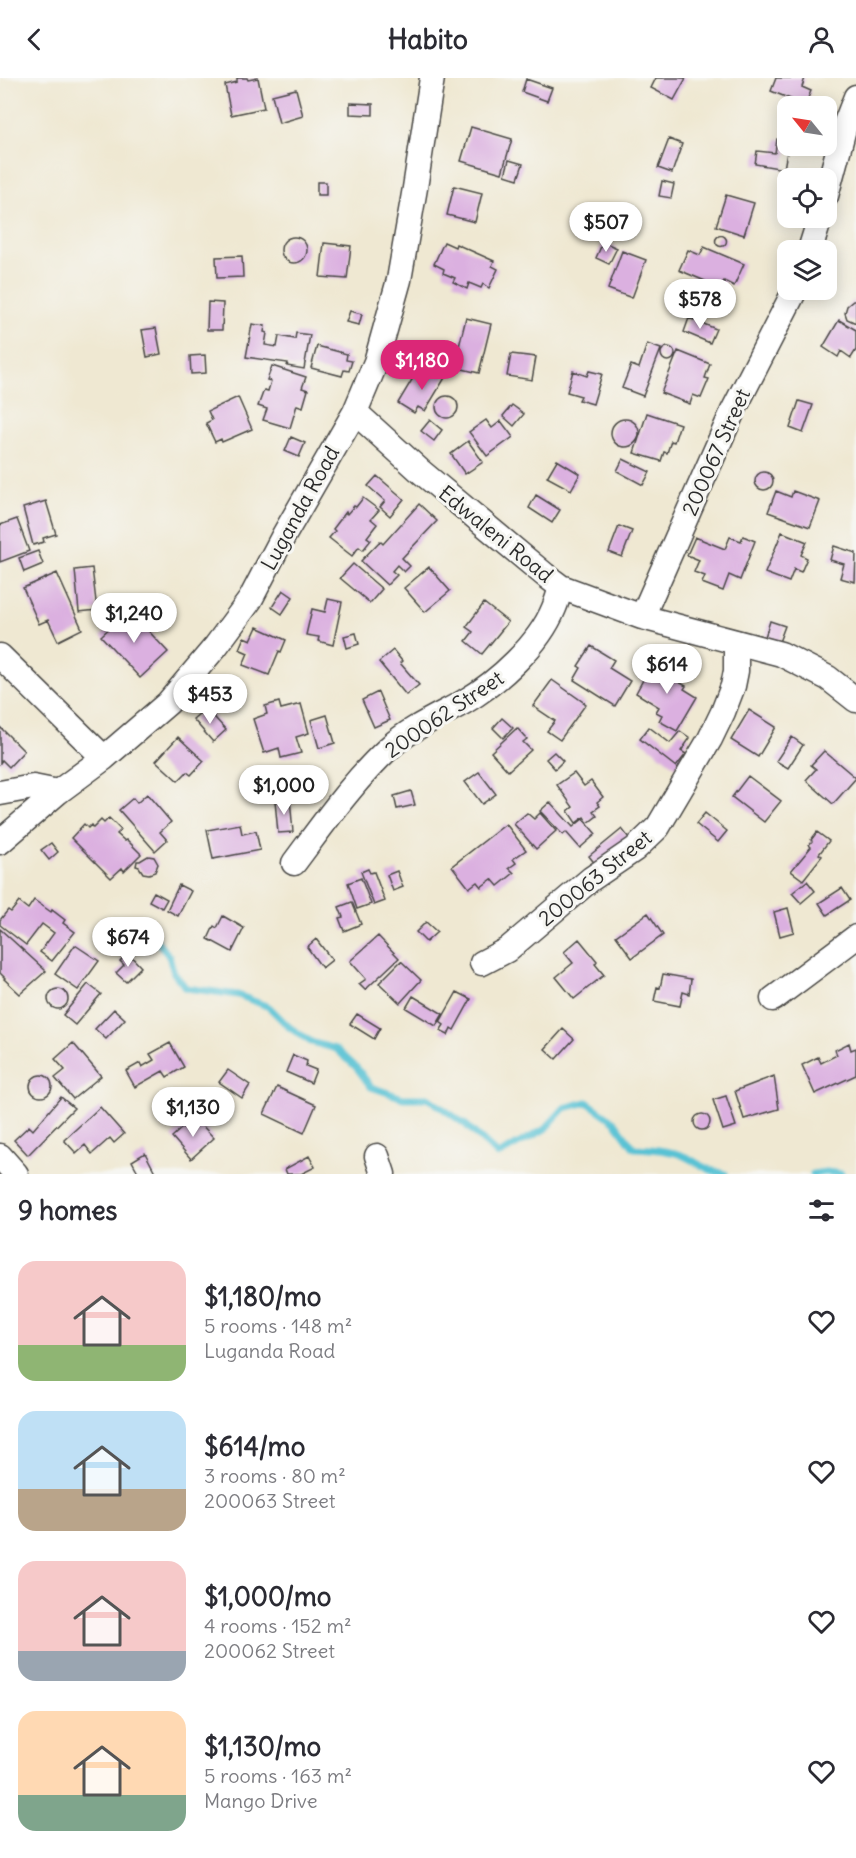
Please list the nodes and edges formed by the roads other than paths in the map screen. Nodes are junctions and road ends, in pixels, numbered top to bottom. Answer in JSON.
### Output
{"nodes":[{"id":1,"x":432,"y":78,"type":"edge"},
{"id":2,"x":856,"y":97,"type":"edge"},
{"id":3,"x":833,"y":168,"type":"edge"},
{"id":4,"x":790,"y":300,"type":"edge"},
{"id":5,"x":355,"y":412,"type":"junction"},
{"id":6,"x":561,"y":586,"type":"junction"},
{"id":7,"x":642,"y":617,"type":"junction"},
{"id":8,"x":736,"y":642,"type":"junction"},
{"id":9,"x":0,"y":656,"type":"edge"},
{"id":10,"x":856,"y":700,"type":"edge"},
{"id":11,"x":104,"y":758,"type":"junction"},
{"id":12,"x":58,"y":792,"type":"junction"},
{"id":13,"x":0,"y":793,"type":"edge"},
{"id":14,"x":0,"y":842,"type":"edge"},
{"id":15,"x":294,"y":863,"type":"dead end"},
{"id":16,"x":856,"y":938,"type":"edge"},
{"id":17,"x":482,"y":963,"type":"dead end"},
{"id":18,"x":773,"y":999,"type":"dead end"},
{"id":19,"x":0,"y":1156,"type":"edge"},
{"id":20,"x":16,"y":1174,"type":"edge"}],
"edges":[{"from":1,"to":5,"type":"street","name":"Luganda Road"},
{"from":2,"to":3,"type":"street"},
{"from":4,"to":7,"type":"street","name":"200067 Street"},
{"from":5,"to":6,"type":"street","name":"Edwaleni Road"},
{"from":5,"to":11,"type":"street","name":"Luganda Road"},
{"from":6,"to":7,"type":"street","name":"Edwaleni Road"},
{"from":6,"to":15,"type":"street","name":"200062 Street"},
{"from":7,"to":8,"type":"street","name":"Edwaleni Road"},
{"from":8,"to":10,"type":"street","name":"Edwaleni Road"},
{"from":8,"to":17,"type":"street","name":"200063 Street"},
{"from":9,"to":11,"type":"street"},
{"from":11,"to":12,"type":"street","name":"Luganda Road"},
{"from":12,"to":13,"type":"street"},
{"from":12,"to":14,"type":"street","name":"Luganda Road"},
{"from":16,"to":18,"type":"street"},
{"from":19,"to":20,"type":"street"}]}
